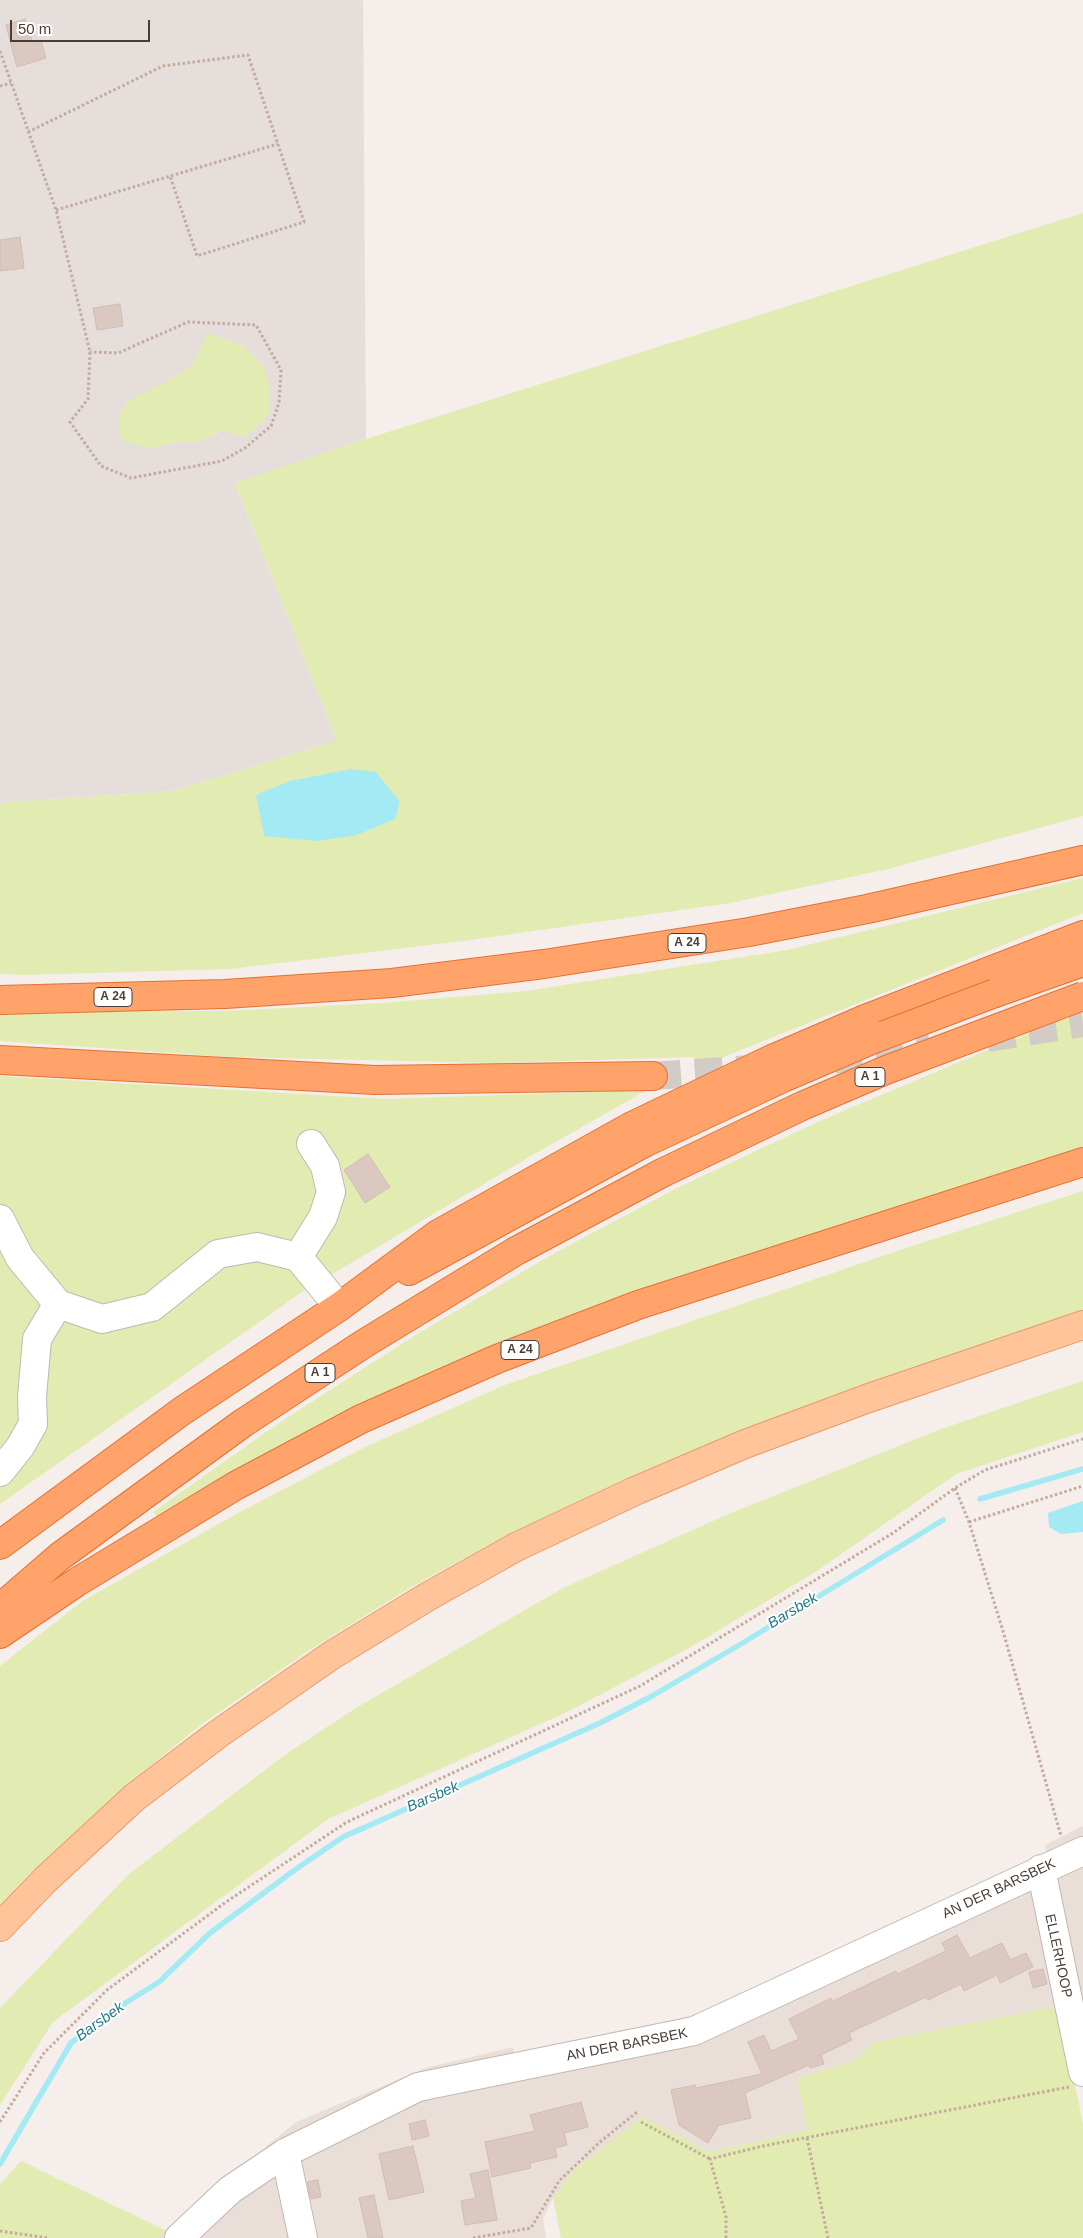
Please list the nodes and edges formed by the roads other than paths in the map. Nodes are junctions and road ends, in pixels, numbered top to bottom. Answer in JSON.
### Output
{"nodes":[{"id":1,"x":1083,"y":844,"type":"edge"},
{"id":2,"x":1083,"y":860,"type":"edge"},
{"id":3,"x":978,"y":884,"type":"junction"},
{"id":4,"x":1083,"y":936,"type":"edge"},
{"id":5,"x":1083,"y":962,"type":"edge"},
{"id":6,"x":1083,"y":996,"type":"edge"},
{"id":7,"x":0,"y":1000,"type":"edge"},
{"id":8,"x":0,"y":1060,"type":"edge"},
{"id":9,"x":653,"y":1076,"type":"tunnel mouth"},
{"id":10,"x":636,"y":1136,"type":"junction"},
{"id":11,"x":311,"y":1144,"type":"dead end"},
{"id":12,"x":1083,"y":1162,"type":"edge"},
{"id":13,"x":0,"y":1219,"type":"edge"},
{"id":14,"x":298,"y":1257,"type":"junction"},
{"id":15,"x":58,"y":1304,"type":"junction"},
{"id":16,"x":338,"y":1307,"type":"junction"},
{"id":17,"x":1083,"y":1326,"type":"edge"},
{"id":18,"x":0,"y":1472,"type":"edge"},
{"id":19,"x":0,"y":1545,"type":"edge"},
{"id":20,"x":0,"y":1608,"type":"edge"},
{"id":21,"x":0,"y":1634,"type":"edge"},
{"id":22,"x":1075,"y":1854,"type":"edge"},
{"id":23,"x":1040,"y":1869,"type":"junction"},
{"id":24,"x":0,"y":1927,"type":"edge"},
{"id":25,"x":1078,"y":2079,"type":"edge"},
{"id":26,"x":285,"y":2153,"type":"junction"},
{"id":27,"x":179,"y":2238,"type":"edge"},
{"id":28,"x":303,"y":2238,"type":"edge"}],
"edges":[{"from":1,"to":3,"type":"highway","number":"A 24"},
{"from":2,"to":3,"type":"highway","number":"A 24"},
{"from":3,"to":7,"type":"highway","number":"A 24"},
{"from":4,"to":10,"type":"highway","number":"A 1","bridge":true},
{"from":5,"to":10,"type":"highway","number":"A 1","bridge":true},
{"from":6,"to":20,"type":"highway","number":"A 1","bridge":true},
{"from":8,"to":9,"type":"highway"},
{"from":10,"to":16,"type":"highway","number":"A 1"},
{"from":11,"to":14,"type":"street"},
{"from":12,"to":21,"type":"highway","number":"A 24"},
{"from":13,"to":15,"type":"street"},
{"from":14,"to":15,"type":"street"},
{"from":14,"to":16,"type":"street"},
{"from":15,"to":18,"type":"street"},
{"from":16,"to":19,"type":"highway","number":"A 1"},
{"from":17,"to":24,"type":"main road"},
{"from":22,"to":23,"type":"street","name":"AN DER BARSBEK"},
{"from":23,"to":25,"type":"street","name":"ELLERHOOP"},
{"from":23,"to":26,"type":"street","name":"AN DER BARSBEK"},
{"from":26,"to":27,"type":"street","name":"AN DER BARSBEK"},
{"from":26,"to":28,"type":"street"}]}
